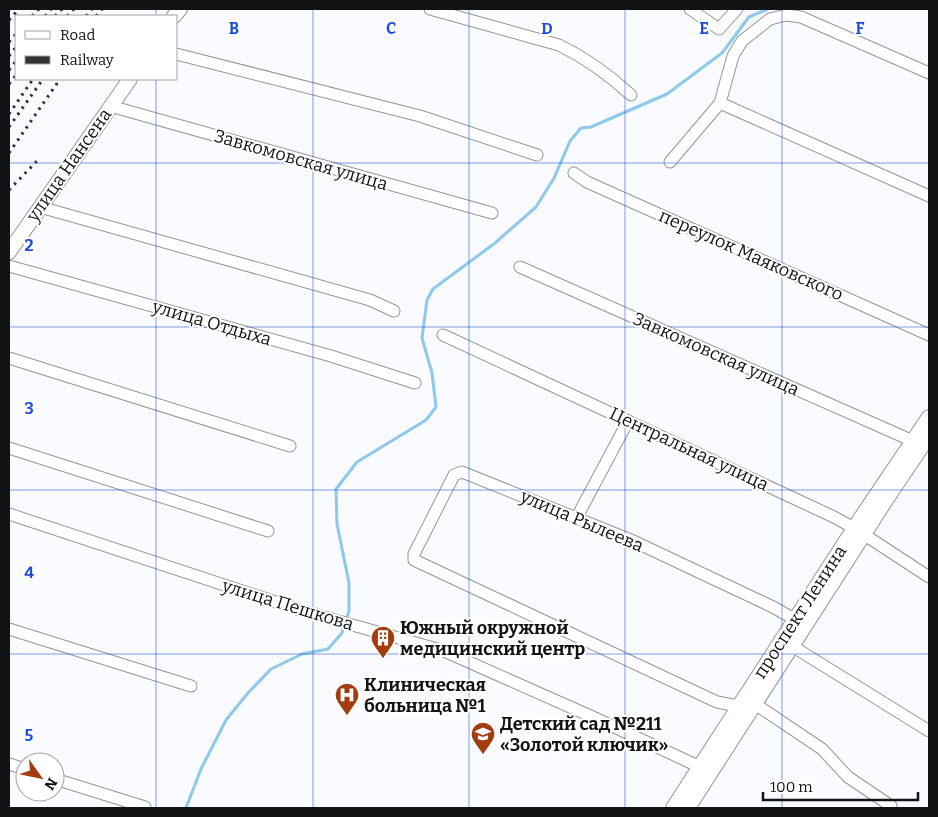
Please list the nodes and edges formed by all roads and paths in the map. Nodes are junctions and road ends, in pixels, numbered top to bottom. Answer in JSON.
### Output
{"nodes":[{"id":1,"x":430,"y":9,"type":"edge"},
{"id":2,"x":690,"y":9,"type":"edge"},
{"id":3,"x":737,"y":9,"type":"edge"},
{"id":4,"x":178,"y":55,"type":"edge"},
{"id":5,"x":929,"y":73,"type":"edge"},
{"id":6,"x":129,"y":80,"type":"edge"},
{"id":7,"x":631,"y":95,"type":"dead end"},
{"id":8,"x":720,"y":103,"type":"junction"},
{"id":9,"x":110,"y":106,"type":"junction"},
{"id":10,"x":537,"y":155,"type":"dead end"},
{"id":11,"x":670,"y":162,"type":"dead end"},
{"id":12,"x":574,"y":173,"type":"dead end"},
{"id":13,"x":929,"y":196,"type":"edge"},
{"id":14,"x":40,"y":207,"type":"junction"},
{"id":15,"x":492,"y":213,"type":"dead end"},
{"id":16,"x":9,"y":252,"type":"edge"},
{"id":17,"x":9,"y":266,"type":"edge"},
{"id":18,"x":520,"y":267,"type":"dead end"},
{"id":19,"x":394,"y":311,"type":"dead end"},
{"id":20,"x":443,"y":335,"type":"dead end"},
{"id":21,"x":929,"y":336,"type":"edge"},
{"id":22,"x":9,"y":358,"type":"edge"},
{"id":23,"x":415,"y":383,"type":"dead end"},
{"id":24,"x":929,"y":417,"type":"edge"},
{"id":25,"x":628,"y":420,"type":"junction"},
{"id":26,"x":929,"y":436,"type":"edge"},
{"id":27,"x":913,"y":441,"type":"junction"},
{"id":28,"x":290,"y":446,"type":"dead end"},
{"id":29,"x":9,"y":448,"type":"edge"},
{"id":30,"x":9,"y":514,"type":"edge"},
{"id":31,"x":578,"y":517,"type":"junction"},
{"id":32,"x":268,"y":531,"type":"dead end"},
{"id":33,"x":859,"y":531,"type":"junction"},
{"id":34,"x":929,"y":576,"type":"edge"},
{"id":35,"x":794,"y":619,"type":"junction"},
{"id":36,"x":9,"y":629,"type":"edge"},
{"id":37,"x":792,"y":646,"type":"junction"},
{"id":38,"x":191,"y":686,"type":"dead end"},
{"id":39,"x":755,"y":704,"type":"junction"},
{"id":40,"x":738,"y":706,"type":"junction"},
{"id":41,"x":929,"y":731,"type":"edge"},
{"id":42,"x":700,"y":767,"type":"junction"},
{"id":43,"x":65,"y":782,"type":"edge"},
{"id":44,"x":891,"y":806,"type":"dead end"},
{"id":45,"x":145,"y":807,"type":"dead end"},
{"id":46,"x":673,"y":808,"type":"edge"},
{"id":47,"x":688,"y":808,"type":"edge"}],
"edges":[{"from":1,"to":7,"type":"street"},
{"from":2,"to":3,"type":"street"},
{"from":4,"to":10,"type":"street"},
{"from":5,"to":8,"type":"street"},
{"from":6,"to":9,"type":"main road","name":"улица Нансена"},
{"from":8,"to":11,"type":"street"},
{"from":8,"to":13,"type":"street"},
{"from":9,"to":14,"type":"main road","name":"улица Нансена"},
{"from":9,"to":15,"type":"street","name":"Завкомовская улица"},
{"from":12,"to":21,"type":"street","name":"переулок Маяковского"},
{"from":14,"to":16,"type":"main road","name":"улица Нансена"},
{"from":14,"to":19,"type":"street"},
{"from":17,"to":23,"type":"street","name":"улица Отдыха"},
{"from":18,"to":27,"type":"street","name":"Завкомовская улица"},
{"from":20,"to":25,"type":"street","name":"Центральная улица"},
{"from":22,"to":28,"type":"street"},
{"from":24,"to":27,"type":"main road","name":"проспект Ленина"},
{"from":25,"to":31,"type":"street"},
{"from":25,"to":33,"type":"street","name":"Центральная улица"},
{"from":26,"to":33,"type":"main road","name":"проспект Ленина"},
{"from":27,"to":33,"type":"main road","name":"проспект Ленина"},
{"from":29,"to":32,"type":"street"},
{"from":30,"to":42,"type":"street","name":"улица Пешкова"},
{"from":31,"to":35,"type":"street","name":"улица Рылеева"},
{"from":31,"to":40,"type":"street","name":"улица Рылеева"},
{"from":33,"to":34,"type":"street","name":"Центральная улица"},
{"from":33,"to":35,"type":"main road","name":"проспект Ленина"},
{"from":33,"to":37,"type":"main road","name":"проспект Ленина"},
{"from":35,"to":40,"type":"main road","name":"проспект Ленина"},
{"from":36,"to":38,"type":"street"},
{"from":37,"to":39,"type":"main road","name":"проспект Ленина"},
{"from":37,"to":41,"type":"street"},
{"from":39,"to":44,"type":"street"},
{"from":39,"to":47,"type":"main road","name":"проспект Ленина"},
{"from":40,"to":42,"type":"main road","name":"проспект Ленина"},
{"from":42,"to":46,"type":"main road","name":"проспект Ленина"},
{"from":43,"to":45,"type":"street"}]}
